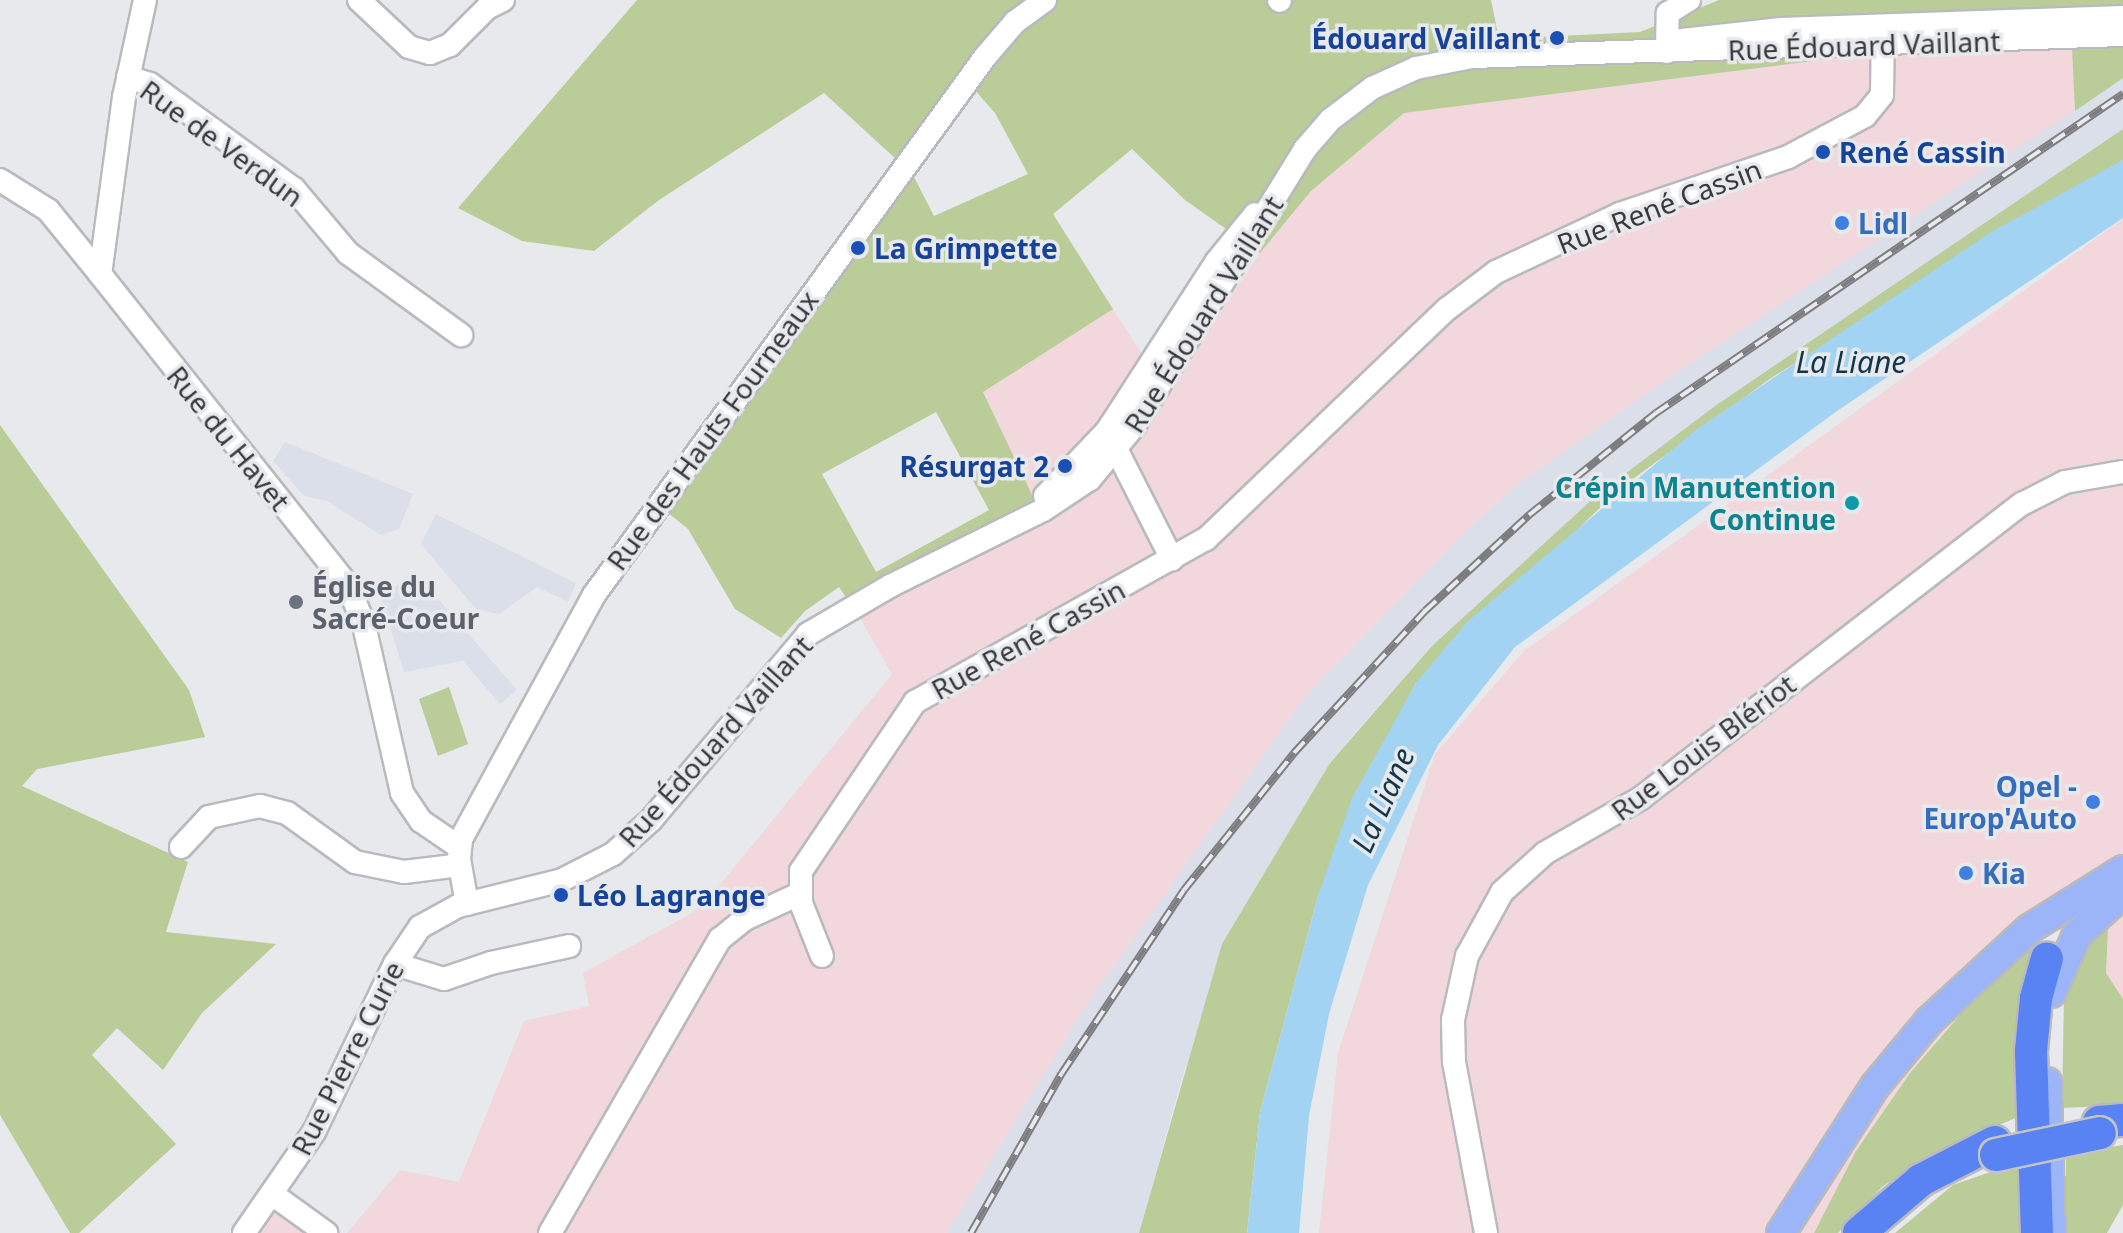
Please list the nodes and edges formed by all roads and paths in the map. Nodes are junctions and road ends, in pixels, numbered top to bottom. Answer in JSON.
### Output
{"nodes":[{"id":1,"x":145,"y":0,"type":"edge"},
{"id":2,"x":359,"y":0,"type":"edge"},
{"id":3,"x":503,"y":0,"type":"edge"},
{"id":4,"x":1045,"y":0,"type":"edge"},
{"id":5,"x":1689,"y":0,"type":"edge"},
{"id":6,"x":2116,"y":20,"type":"edge"},
{"id":7,"x":1883,"y":35,"type":"junction"},
{"id":8,"x":2123,"y":35,"type":"edge"},
{"id":9,"x":2078,"y":38,"type":"junction"},
{"id":10,"x":1667,"y":48,"type":"junction"},
{"id":11,"x":2123,"y":49,"type":"edge"},
{"id":12,"x":128,"y":77,"type":"junction"},
{"id":13,"x":0,"y":180,"type":"edge"},
{"id":14,"x":100,"y":274,"type":"junction"},
{"id":15,"x":461,"y":335,"type":"dead end"},
{"id":16,"x":1112,"y":440,"type":"junction"},
{"id":17,"x":2123,"y":472,"type":"edge"},
{"id":18,"x":1172,"y":559,"type":"junction"},
{"id":19,"x":181,"y":847,"type":"dead end"},
{"id":20,"x":459,"y":856,"type":"junction"},
{"id":21,"x":2123,"y":871,"type":"edge"},
{"id":22,"x":2123,"y":893,"type":"edge"},
{"id":23,"x":799,"y":894,"type":"junction"},
{"id":24,"x":467,"y":904,"type":"junction"},
{"id":25,"x":569,"y":946,"type":"dead end"},
{"id":26,"x":822,"y":956,"type":"dead end"},
{"id":27,"x":2047,"y":958,"type":"joint"},
{"id":28,"x":395,"y":964,"type":"junction"},
{"id":29,"x":2111,"y":1126,"type":"edge"},
{"id":30,"x":1996,"y":1149,"type":"junction"},
{"id":31,"x":272,"y":1194,"type":"junction"},
{"id":32,"x":244,"y":1233,"type":"edge"},
{"id":33,"x":326,"y":1233,"type":"edge"},
{"id":34,"x":550,"y":1233,"type":"edge"},
{"id":35,"x":1486,"y":1233,"type":"edge"},
{"id":36,"x":1781,"y":1233,"type":"edge"},
{"id":37,"x":1859,"y":1233,"type":"edge"},
{"id":38,"x":1880,"y":1233,"type":"edge"},
{"id":39,"x":2037,"y":1233,"type":"edge"},
{"id":40,"x":2051,"y":1233,"type":"edge"}],
"edges":[{"from":1,"to":12,"type":"street"},
{"from":2,"to":3,"type":"street"},
{"from":4,"to":20,"type":"street","name":"Rue des Hauts Fourneaux"},
{"from":5,"to":10,"type":"street"},
{"from":6,"to":7,"type":"street","name":"Rue Édouard Vaillant"},
{"from":7,"to":9,"type":"street","name":"Rue Édouard Vaillant"},
{"from":7,"to":10,"type":"street","name":"Rue Édouard Vaillant"},
{"from":7,"to":18,"type":"street","name":"Rue René Cassin"},
{"from":8,"to":9,"type":"street","name":"Rue Édouard Vaillant"},
{"from":9,"to":11,"type":"street"},
{"from":10,"to":16,"type":"street","name":"Rue Édouard Vaillant"},
{"from":12,"to":14,"type":"street"},
{"from":12,"to":15,"type":"street","name":"Rue de Verdun"},
{"from":13,"to":14,"type":"street","name":"Rue du Havet"},
{"from":14,"to":20,"type":"street","name":"Rue du Havet"},
{"from":16,"to":18,"type":"street"},
{"from":16,"to":24,"type":"street","name":"Rue Édouard Vaillant"},
{"from":17,"to":35,"type":"street","name":"Rue Louis Blériot"},
{"from":18,"to":23,"type":"street","name":"Rue René Cassin"},
{"from":19,"to":20,"type":"street"},
{"from":20,"to":24,"type":"street"},
{"from":21,"to":27,"type":"main road"},
{"from":21,"to":36,"type":"main road"},
{"from":22,"to":40,"type":"main road"},
{"from":23,"to":26,"type":"street"},
{"from":23,"to":34,"type":"street"},
{"from":24,"to":28,"type":"street","name":"Rue Pierre Curie"},
{"from":25,"to":28,"type":"street"},
{"from":27,"to":39,"type":"highway"},
{"from":28,"to":31,"type":"street","name":"Rue Pierre Curie"},
{"from":29,"to":30,"type":"highway"},
{"from":30,"to":37,"type":"highway"},
{"from":30,"to":38,"type":"highway"},
{"from":31,"to":32,"type":"street","name":"Rue Pierre Curie"},
{"from":31,"to":33,"type":"street"}]}
